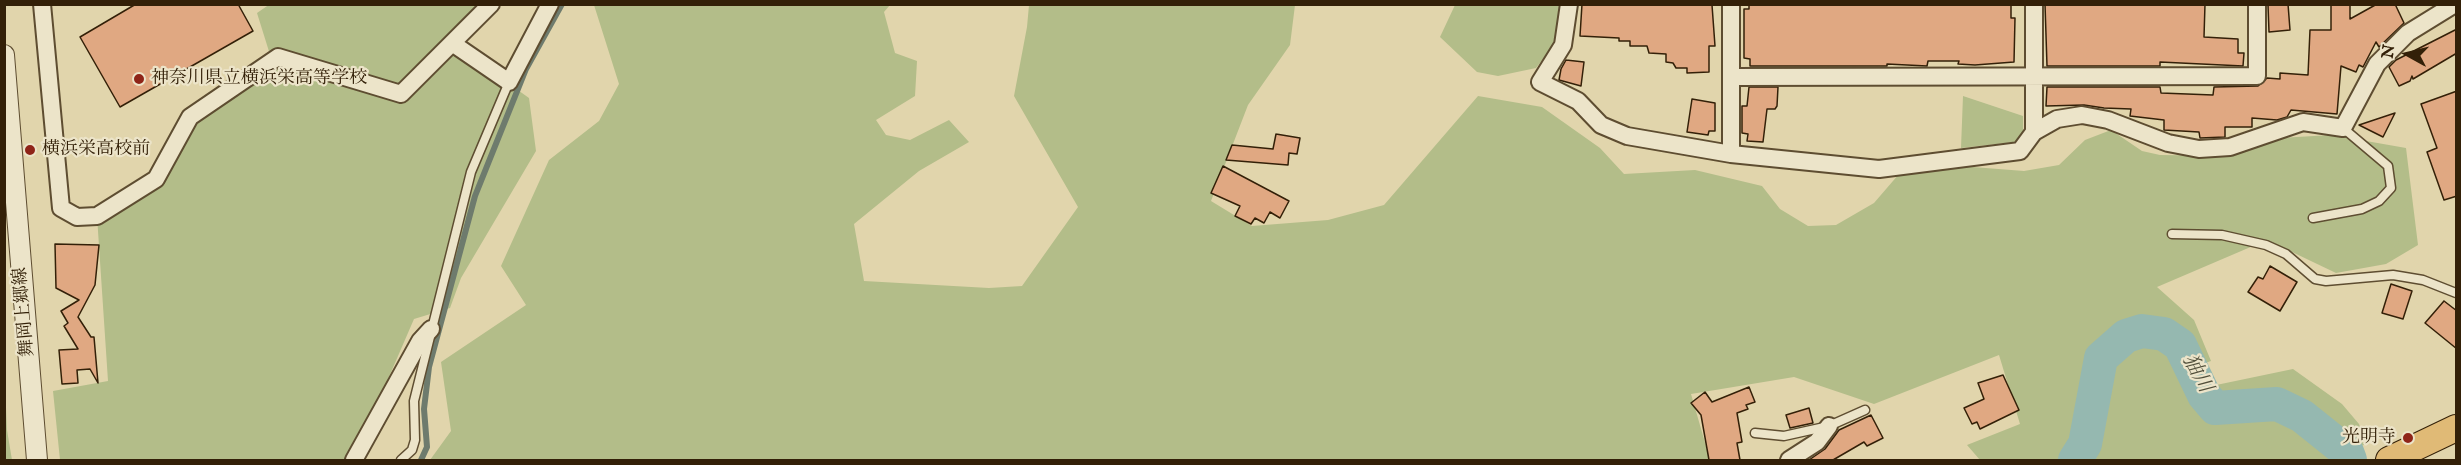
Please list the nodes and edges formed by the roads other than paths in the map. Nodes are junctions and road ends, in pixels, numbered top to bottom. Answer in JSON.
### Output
{"nodes":[{"id":1,"x":42,"y":4,"type":"edge"},
{"id":2,"x":491,"y":4,"type":"edge"},
{"id":3,"x":550,"y":4,"type":"edge"},
{"id":4,"x":1569,"y":4,"type":"edge"},
{"id":5,"x":1731,"y":4,"type":"edge"},
{"id":6,"x":2034,"y":4,"type":"edge"},
{"id":7,"x":2257,"y":4,"type":"edge"},
{"id":8,"x":2456,"y":4,"type":"edge"},
{"id":9,"x":452,"y":43,"type":"junction"},
{"id":10,"x":4,"y":55,"type":"edge"},
{"id":11,"x":1731,"y":77,"type":"junction"},
{"id":12,"x":2034,"y":78,"type":"junction"},
{"id":13,"x":509,"y":82,"type":"junction"},
{"id":14,"x":2343,"y":128,"type":"junction"},
{"id":15,"x":2034,"y":132,"type":"junction"},
{"id":16,"x":1731,"y":154,"type":"junction"},
{"id":17,"x":2313,"y":218,"type":"dead end"},
{"id":18,"x":2172,"y":234,"type":"dead end"},
{"id":19,"x":2457,"y":294,"type":"edge"},
{"id":20,"x":431,"y":329,"type":"junction"},
{"id":21,"x":1865,"y":410,"type":"dead end"},
{"id":22,"x":1829,"y":426,"type":"junction"},
{"id":23,"x":2457,"y":428,"type":"edge"},
{"id":24,"x":1755,"y":433,"type":"dead end"},
{"id":25,"x":38,"y":460,"type":"edge"},
{"id":26,"x":354,"y":460,"type":"edge"},
{"id":27,"x":401,"y":460,"type":"edge"},
{"id":28,"x":1789,"y":460,"type":"edge"},
{"id":29,"x":2389,"y":460,"type":"edge"}],
"edges":[{"from":1,"to":9,"type":"street"},
{"from":2,"to":9,"type":"street"},
{"from":3,"to":13,"type":"street"},
{"from":4,"to":16,"type":"street"},
{"from":5,"to":11,"type":"street"},
{"from":6,"to":12,"type":"street"},
{"from":7,"to":12,"type":"street"},
{"from":8,"to":14,"type":"street"},
{"from":9,"to":13,"type":"street"},
{"from":10,"to":25,"type":"street","name":"舞岡上郷線"},
{"from":11,"to":12,"type":"street"},
{"from":11,"to":16,"type":"street"},
{"from":12,"to":15,"type":"street"},
{"from":13,"to":20,"type":"lane"},
{"from":14,"to":15,"type":"street"},
{"from":14,"to":17,"type":"lane"},
{"from":15,"to":16,"type":"street"},
{"from":18,"to":19,"type":"lane"},
{"from":20,"to":26,"type":"street"},
{"from":20,"to":27,"type":"lane"},
{"from":21,"to":22,"type":"lane"},
{"from":22,"to":24,"type":"lane"},
{"from":22,"to":28,"type":"street"},
{"from":23,"to":29,"type":"main road"}]}
